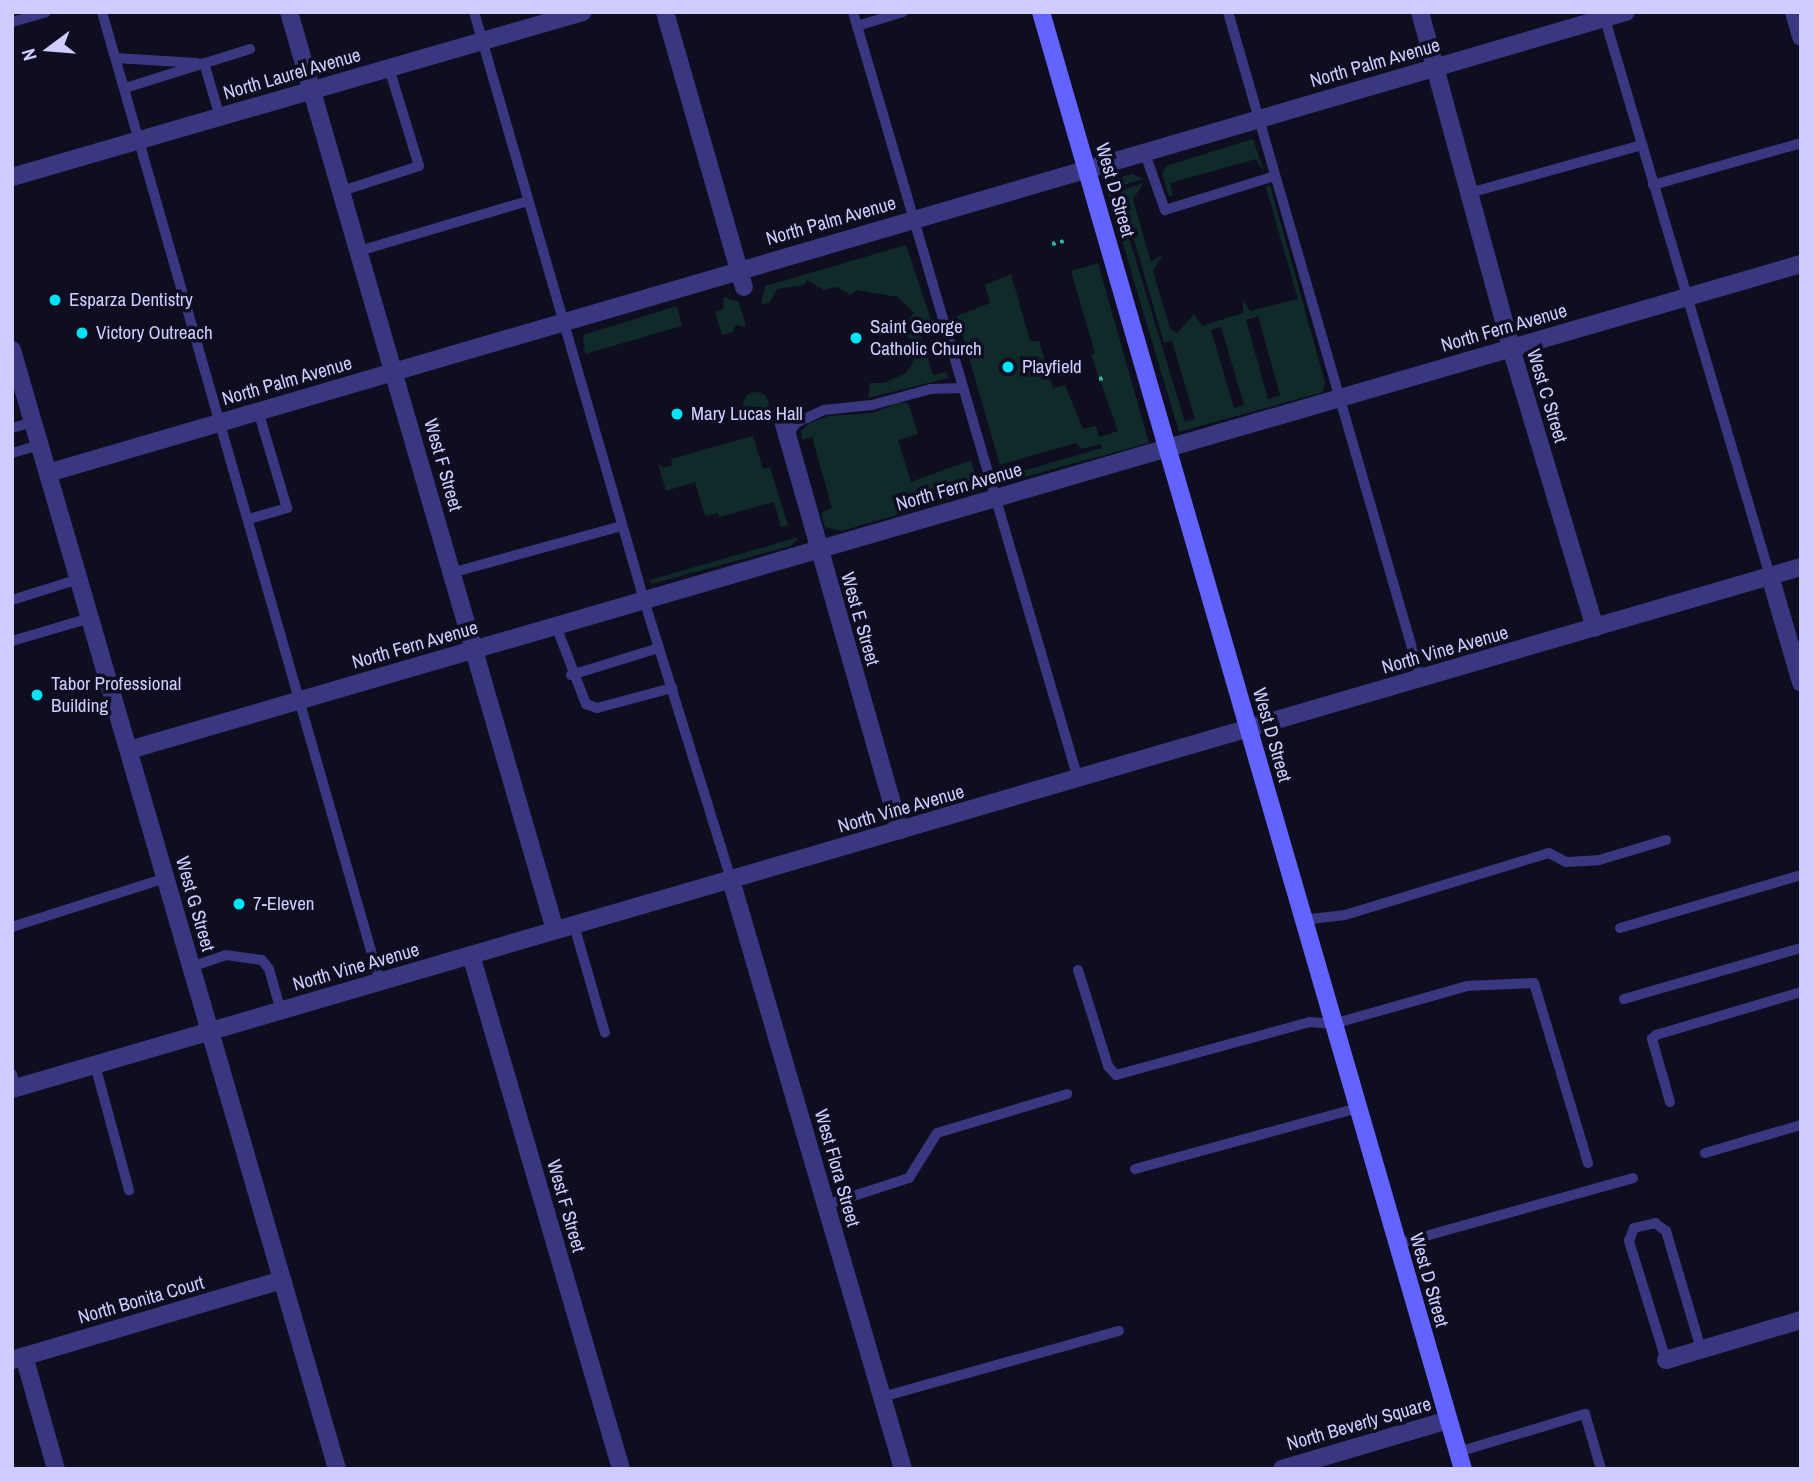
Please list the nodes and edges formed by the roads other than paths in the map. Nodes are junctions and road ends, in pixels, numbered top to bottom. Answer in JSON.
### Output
{"nodes":[{"id":1,"x":46,"y":12,"type":"edge"},
{"id":2,"x":102,"y":12,"type":"edge"},
{"id":3,"x":289,"y":12,"type":"edge"},
{"id":4,"x":474,"y":12,"type":"edge"},
{"id":5,"x":583,"y":12,"type":"edge"},
{"id":6,"x":665,"y":12,"type":"edge"},
{"id":7,"x":853,"y":12,"type":"edge"},
{"id":8,"x":903,"y":12,"type":"edge"},
{"id":9,"x":1041,"y":12,"type":"edge"},
{"id":10,"x":1227,"y":12,"type":"edge"},
{"id":11,"x":1420,"y":12,"type":"edge"},
{"id":12,"x":1626,"y":12,"type":"edge"},
{"id":13,"x":1794,"y":12,"type":"edge"},
{"id":14,"x":1604,"y":15,"type":"edge"},
{"id":15,"x":12,"y":22,"type":"edge"},
{"id":16,"x":857,"y":26,"type":"junction"},
{"id":17,"x":1801,"y":37,"type":"edge"},
{"id":18,"x":482,"y":41,"type":"junction"},
{"id":19,"x":250,"y":49,"type":"dead end"},
{"id":20,"x":116,"y":58,"type":"junction"},
{"id":21,"x":204,"y":63,"type":"junction"},
{"id":22,"x":1435,"y":67,"type":"junction"},
{"id":23,"x":389,"y":68,"type":"junction"},
{"id":24,"x":125,"y":88,"type":"junction"},
{"id":25,"x":312,"y":90,"type":"junction"},
{"id":26,"x":220,"y":117,"type":"junction"},
{"id":27,"x":1258,"y":118,"type":"junction"},
{"id":28,"x":140,"y":140,"type":"junction"},
{"id":29,"x":1801,"y":143,"type":"edge"},
{"id":30,"x":1642,"y":145,"type":"junction"},
{"id":31,"x":1144,"y":151,"type":"junction"},
{"id":32,"x":1086,"y":168,"type":"junction"},
{"id":33,"x":1275,"y":176,"type":"junction"},
{"id":34,"x":12,"y":177,"type":"edge"},
{"id":35,"x":1653,"y":185,"type":"junction"},
{"id":36,"x":342,"y":191,"type":"junction"},
{"id":37,"x":1469,"y":193,"type":"junction"},
{"id":38,"x":528,"y":201,"type":"junction"},
{"id":39,"x":915,"y":218,"type":"junction"},
{"id":40,"x":359,"y":251,"type":"junction"},
{"id":41,"x":1801,"y":264,"type":"edge"},
{"id":42,"x":741,"y":278,"type":"junction"},
{"id":43,"x":1686,"y":297,"type":"junction"},
{"id":44,"x":562,"y":322,"type":"junction"},
{"id":45,"x":1511,"y":348,"type":"junction"},
{"id":46,"x":12,"y":350,"type":"edge"},
{"id":47,"x":394,"y":371,"type":"junction"},
{"id":48,"x":963,"y":388,"type":"junction"},
{"id":49,"x":1340,"y":398,"type":"junction"},
{"id":50,"x":258,"y":411,"type":"junction"},
{"id":51,"x":782,"y":417,"type":"dead end"},
{"id":52,"x":33,"y":422,"type":"junction"},
{"id":53,"x":221,"y":422,"type":"junction"},
{"id":54,"x":12,"y":428,"type":"edge"},
{"id":55,"x":787,"y":436,"type":"junction"},
{"id":56,"x":40,"y":444,"type":"junction"},
{"id":57,"x":1168,"y":448,"type":"junction"},
{"id":58,"x":12,"y":453,"type":"edge"},
{"id":59,"x":48,"y":473,"type":"junction"},
{"id":60,"x":994,"y":499,"type":"junction"},
{"id":61,"x":250,"y":519,"type":"junction"},
{"id":62,"x":622,"y":526,"type":"junction"},
{"id":63,"x":819,"y":549,"type":"junction"},
{"id":64,"x":1801,"y":567,"type":"edge"},
{"id":65,"x":451,"y":573,"type":"junction"},
{"id":66,"x":1770,"y":576,"type":"junction"},
{"id":67,"x":79,"y":579,"type":"junction"},
{"id":68,"x":12,"y":600,"type":"edge"},
{"id":69,"x":644,"y":600,"type":"junction"},
{"id":70,"x":90,"y":618,"type":"junction"},
{"id":71,"x":556,"y":626,"type":"junction"},
{"id":72,"x":1595,"y":628,"type":"junction"},
{"id":73,"x":12,"y":641,"type":"edge"},
{"id":74,"x":659,"y":649,"type":"junction"},
{"id":75,"x":473,"y":650,"type":"junction"},
{"id":76,"x":571,"y":675,"type":"junction"},
{"id":77,"x":1421,"y":679,"type":"junction"},
{"id":78,"x":1801,"y":683,"type":"edge"},
{"id":79,"x":672,"y":688,"type":"junction"},
{"id":80,"x":302,"y":700,"type":"junction"},
{"id":81,"x":1248,"y":729,"type":"junction"},
{"id":82,"x":129,"y":750,"type":"junction"},
{"id":83,"x":1078,"y":779,"type":"junction"},
{"id":84,"x":900,"y":831,"type":"junction"},
{"id":85,"x":1667,"y":840,"type":"dead end"},
{"id":86,"x":1801,"y":874,"type":"edge"},
{"id":87,"x":166,"y":878,"type":"junction"},
{"id":88,"x":731,"y":880,"type":"junction"},
{"id":89,"x":1303,"y":920,"type":"junction"},
{"id":90,"x":574,"y":925,"type":"junction"},
{"id":91,"x":12,"y":927,"type":"edge"},
{"id":92,"x":1620,"y":928,"type":"dead end"},
{"id":93,"x":555,"y":930,"type":"junction"},
{"id":94,"x":1801,"y":948,"type":"edge"},
{"id":95,"x":471,"y":955,"type":"junction"},
{"id":96,"x":191,"y":967,"type":"junction"},
{"id":97,"x":1078,"y":970,"type":"dead end"},
{"id":98,"x":380,"y":982,"type":"junction"},
{"id":99,"x":1801,"y":992,"type":"edge"},
{"id":100,"x":1624,"y":999,"type":"dead end"},
{"id":101,"x":281,"y":1011,"type":"junction"},
{"id":102,"x":1333,"y":1024,"type":"junction"},
{"id":103,"x":209,"y":1032,"type":"junction"},
{"id":104,"x":605,"y":1033,"type":"dead end"},
{"id":105,"x":95,"y":1065,"type":"junction"},
{"id":106,"x":14,"y":1084,"type":"edge"},
{"id":107,"x":1067,"y":1094,"type":"dead end"},
{"id":108,"x":1670,"y":1102,"type":"dead end"},
{"id":109,"x":1358,"y":1108,"type":"junction"},
{"id":110,"x":1801,"y":1125,"type":"edge"},
{"id":111,"x":1705,"y":1153,"type":"dead end"},
{"id":112,"x":1588,"y":1163,"type":"dead end"},
{"id":113,"x":1135,"y":1169,"type":"dead end"},
{"id":114,"x":1633,"y":1178,"type":"dead end"},
{"id":115,"x":129,"y":1190,"type":"dead end"},
{"id":116,"x":826,"y":1205,"type":"junction"},
{"id":117,"x":1397,"y":1244,"type":"junction"},
{"id":118,"x":282,"y":1280,"type":"junction"},
{"id":119,"x":1800,"y":1324,"type":"edge"},
{"id":120,"x":1119,"y":1331,"type":"dead end"},
{"id":121,"x":1701,"y":1349,"type":"junction"},
{"id":122,"x":18,"y":1358,"type":"edge"},
{"id":123,"x":1666,"y":1360,"type":"joint"},
{"id":124,"x":883,"y":1398,"type":"junction"},
{"id":125,"x":1448,"y":1420,"type":"junction"},
{"id":126,"x":1460,"y":1460,"type":"edge"},
{"id":127,"x":57,"y":1469,"type":"edge"},
{"id":128,"x":337,"y":1469,"type":"edge"},
{"id":129,"x":621,"y":1469,"type":"edge"},
{"id":130,"x":903,"y":1469,"type":"edge"},
{"id":131,"x":1282,"y":1469,"type":"edge"},
{"id":132,"x":1601,"y":1469,"type":"edge"}],
"edges":[{"from":1,"to":15,"type":"lane"},
{"from":2,"to":20,"type":"lane"},
{"from":3,"to":25,"type":"street","name":"West F Street"},
{"from":4,"to":18,"type":"lane"},
{"from":5,"to":18,"type":"street","name":"North Laurel Avenue"},
{"from":6,"to":42,"type":"street"},
{"from":7,"to":16,"type":"lane"},
{"from":8,"to":16,"type":"lane"},
{"from":9,"to":32,"type":"main road","name":"West D Street"},
{"from":10,"to":27,"type":"lane"},
{"from":11,"to":22,"type":"street","name":"West C Street"},
{"from":12,"to":14,"type":"street","name":"North Palm Avenue"},
{"from":13,"to":17,"type":"street"},
{"from":14,"to":22,"type":"street","name":"North Palm Avenue"},
{"from":14,"to":30,"type":"lane"},
{"from":16,"to":39,"type":"lane"},
{"from":18,"to":23,"type":"street","name":"North Laurel Avenue"},
{"from":18,"to":38,"type":"lane"},
{"from":19,"to":21,"type":"lane"},
{"from":20,"to":21,"type":"lane"},
{"from":20,"to":24,"type":"lane"},
{"from":21,"to":24,"type":"lane"},
{"from":21,"to":26,"type":"lane"},
{"from":22,"to":27,"type":"street","name":"North Palm Avenue"},
{"from":22,"to":37,"type":"street","name":"West C Street"},
{"from":23,"to":25,"type":"street","name":"North Laurel Avenue"},
{"from":23,"to":36,"type":"lane"},
{"from":24,"to":28,"type":"lane"},
{"from":25,"to":26,"type":"street","name":"North Laurel Avenue"},
{"from":25,"to":36,"type":"street","name":"West F Street"},
{"from":26,"to":28,"type":"street","name":"North Laurel Avenue"},
{"from":27,"to":31,"type":"street","name":"North Palm Avenue"},
{"from":27,"to":33,"type":"lane"},
{"from":28,"to":34,"type":"street","name":"North Laurel Avenue"},
{"from":28,"to":53,"type":"lane"},
{"from":29,"to":35,"type":"lane"},
{"from":30,"to":35,"type":"lane"},
{"from":30,"to":37,"type":"lane"},
{"from":31,"to":32,"type":"street","name":"North Palm Avenue"},
{"from":31,"to":33,"type":"lane"},
{"from":32,"to":39,"type":"street","name":"North Palm Avenue"},
{"from":32,"to":57,"type":"main road","name":"West D Street"},
{"from":33,"to":49,"type":"lane"},
{"from":35,"to":43,"type":"lane"},
{"from":36,"to":40,"type":"street","name":"West F Street"},
{"from":37,"to":45,"type":"street","name":"West C Street"},
{"from":38,"to":40,"type":"lane"},
{"from":38,"to":44,"type":"lane"},
{"from":39,"to":42,"type":"street","name":"North Palm Avenue"},
{"from":39,"to":48,"type":"lane"},
{"from":40,"to":47,"type":"street","name":"West F Street"},
{"from":41,"to":43,"type":"street","name":"North Fern Avenue"},
{"from":42,"to":44,"type":"street","name":"North Palm Avenue"},
{"from":43,"to":45,"type":"street","name":"North Fern Avenue"},
{"from":43,"to":66,"type":"lane"},
{"from":44,"to":47,"type":"street","name":"North Palm Avenue"},
{"from":44,"to":62,"type":"lane"},
{"from":45,"to":49,"type":"street","name":"North Fern Avenue"},
{"from":45,"to":72,"type":"street","name":"West C Street"},
{"from":46,"to":52,"type":"street","name":"West G Street"},
{"from":47,"to":50,"type":"street","name":"North Palm Avenue"},
{"from":47,"to":65,"type":"street","name":"West F Street"},
{"from":48,"to":55,"type":"lane"},
{"from":48,"to":60,"type":"lane"},
{"from":49,"to":57,"type":"street","name":"North Fern Avenue"},
{"from":49,"to":77,"type":"lane"},
{"from":50,"to":53,"type":"street","name":"North Palm Avenue"},
{"from":50,"to":61,"type":"lane"},
{"from":51,"to":55,"type":"street","name":"West E Street"},
{"from":52,"to":54,"type":"lane"},
{"from":52,"to":56,"type":"street","name":"West G Street"},
{"from":53,"to":59,"type":"street","name":"North Palm Avenue"},
{"from":53,"to":61,"type":"lane"},
{"from":55,"to":63,"type":"street","name":"West E Street"},
{"from":56,"to":58,"type":"lane"},
{"from":56,"to":59,"type":"street","name":"West G Street"},
{"from":57,"to":60,"type":"street","name":"North Fern Avenue"},
{"from":57,"to":81,"type":"main road","name":"West D Street"},
{"from":59,"to":67,"type":"street","name":"West G Street"},
{"from":60,"to":63,"type":"street","name":"North Fern Avenue"},
{"from":60,"to":83,"type":"lane"},
{"from":61,"to":80,"type":"lane"},
{"from":62,"to":65,"type":"lane"},
{"from":62,"to":69,"type":"lane"},
{"from":63,"to":69,"type":"street","name":"North Fern Avenue"},
{"from":63,"to":84,"type":"street","name":"West E Street"},
{"from":64,"to":66,"type":"street","name":"North Vine Avenue"},
{"from":65,"to":75,"type":"street","name":"West F Street"},
{"from":66,"to":72,"type":"street","name":"North Vine Avenue"},
{"from":66,"to":78,"type":"street"},
{"from":67,"to":68,"type":"lane"},
{"from":67,"to":70,"type":"street","name":"West G Street"},
{"from":69,"to":71,"type":"street","name":"North Fern Avenue"},
{"from":69,"to":74,"type":"lane"},
{"from":70,"to":73,"type":"lane"},
{"from":70,"to":82,"type":"street","name":"West G Street"},
{"from":71,"to":75,"type":"street","name":"North Fern Avenue"},
{"from":71,"to":76,"type":"lane"},
{"from":72,"to":77,"type":"street","name":"North Vine Avenue"},
{"from":74,"to":76,"type":"lane"},
{"from":74,"to":79,"type":"lane"},
{"from":75,"to":80,"type":"street","name":"North Fern Avenue"},
{"from":75,"to":93,"type":"street","name":"West F Street"},
{"from":76,"to":79,"type":"lane"},
{"from":77,"to":81,"type":"street","name":"North Vine Avenue"},
{"from":79,"to":88,"type":"lane"},
{"from":80,"to":82,"type":"street","name":"North Fern Avenue"},
{"from":80,"to":98,"type":"lane"},
{"from":81,"to":83,"type":"street","name":"North Vine Avenue"},
{"from":81,"to":89,"type":"main road","name":"West D Street"},
{"from":82,"to":87,"type":"street","name":"West G Street"},
{"from":83,"to":84,"type":"street","name":"North Vine Avenue"},
{"from":84,"to":88,"type":"street","name":"North Vine Avenue"},
{"from":85,"to":89,"type":"lane"},
{"from":86,"to":92,"type":"lane"},
{"from":87,"to":91,"type":"lane"},
{"from":87,"to":96,"type":"street","name":"West G Street"},
{"from":88,"to":90,"type":"street","name":"North Vine Avenue"},
{"from":88,"to":116,"type":"street","name":"West Flora Street"},
{"from":89,"to":102,"type":"main road","name":"West D Street"},
{"from":90,"to":93,"type":"street","name":"North Vine Avenue"},
{"from":90,"to":104,"type":"lane"},
{"from":93,"to":95,"type":"street","name":"North Vine Avenue"},
{"from":94,"to":100,"type":"lane"},
{"from":95,"to":98,"type":"street","name":"North Vine Avenue"},
{"from":95,"to":129,"type":"street","name":"West F Street"},
{"from":96,"to":101,"type":"lane"},
{"from":96,"to":103,"type":"street","name":"West G Street"},
{"from":97,"to":102,"type":"lane"},
{"from":98,"to":101,"type":"street","name":"North Vine Avenue"},
{"from":99,"to":108,"type":"lane"},
{"from":101,"to":103,"type":"street","name":"North Vine Avenue"},
{"from":102,"to":109,"type":"main road","name":"West D Street"},
{"from":102,"to":112,"type":"lane"},
{"from":103,"to":105,"type":"street","name":"North Vine Avenue"},
{"from":103,"to":118,"type":"street","name":"West G Street"},
{"from":105,"to":106,"type":"street","name":"North Vine Avenue"},
{"from":105,"to":115,"type":"lane"},
{"from":107,"to":116,"type":"lane"},
{"from":109,"to":113,"type":"lane"},
{"from":109,"to":117,"type":"main road","name":"West D Street"},
{"from":110,"to":111,"type":"lane"},
{"from":114,"to":117,"type":"lane"},
{"from":116,"to":124,"type":"street","name":"West Flora Street"},
{"from":117,"to":125,"type":"main road","name":"West D Street"},
{"from":118,"to":122,"type":"street","name":"North Bonita Court"},
{"from":118,"to":128,"type":"street","name":"West G Street"},
{"from":119,"to":121,"type":"street"},
{"from":120,"to":124,"type":"lane"},
{"from":121,"to":123,"type":"street"},
{"from":121,"to":123,"type":"lane"},
{"from":122,"to":127,"type":"street"},
{"from":124,"to":130,"type":"street","name":"West Flora Street"},
{"from":125,"to":126,"type":"main road","name":"West D Street"},
{"from":125,"to":131,"type":"street","name":"North Beverly Square"},
{"from":126,"to":132,"type":"lane"}]}
